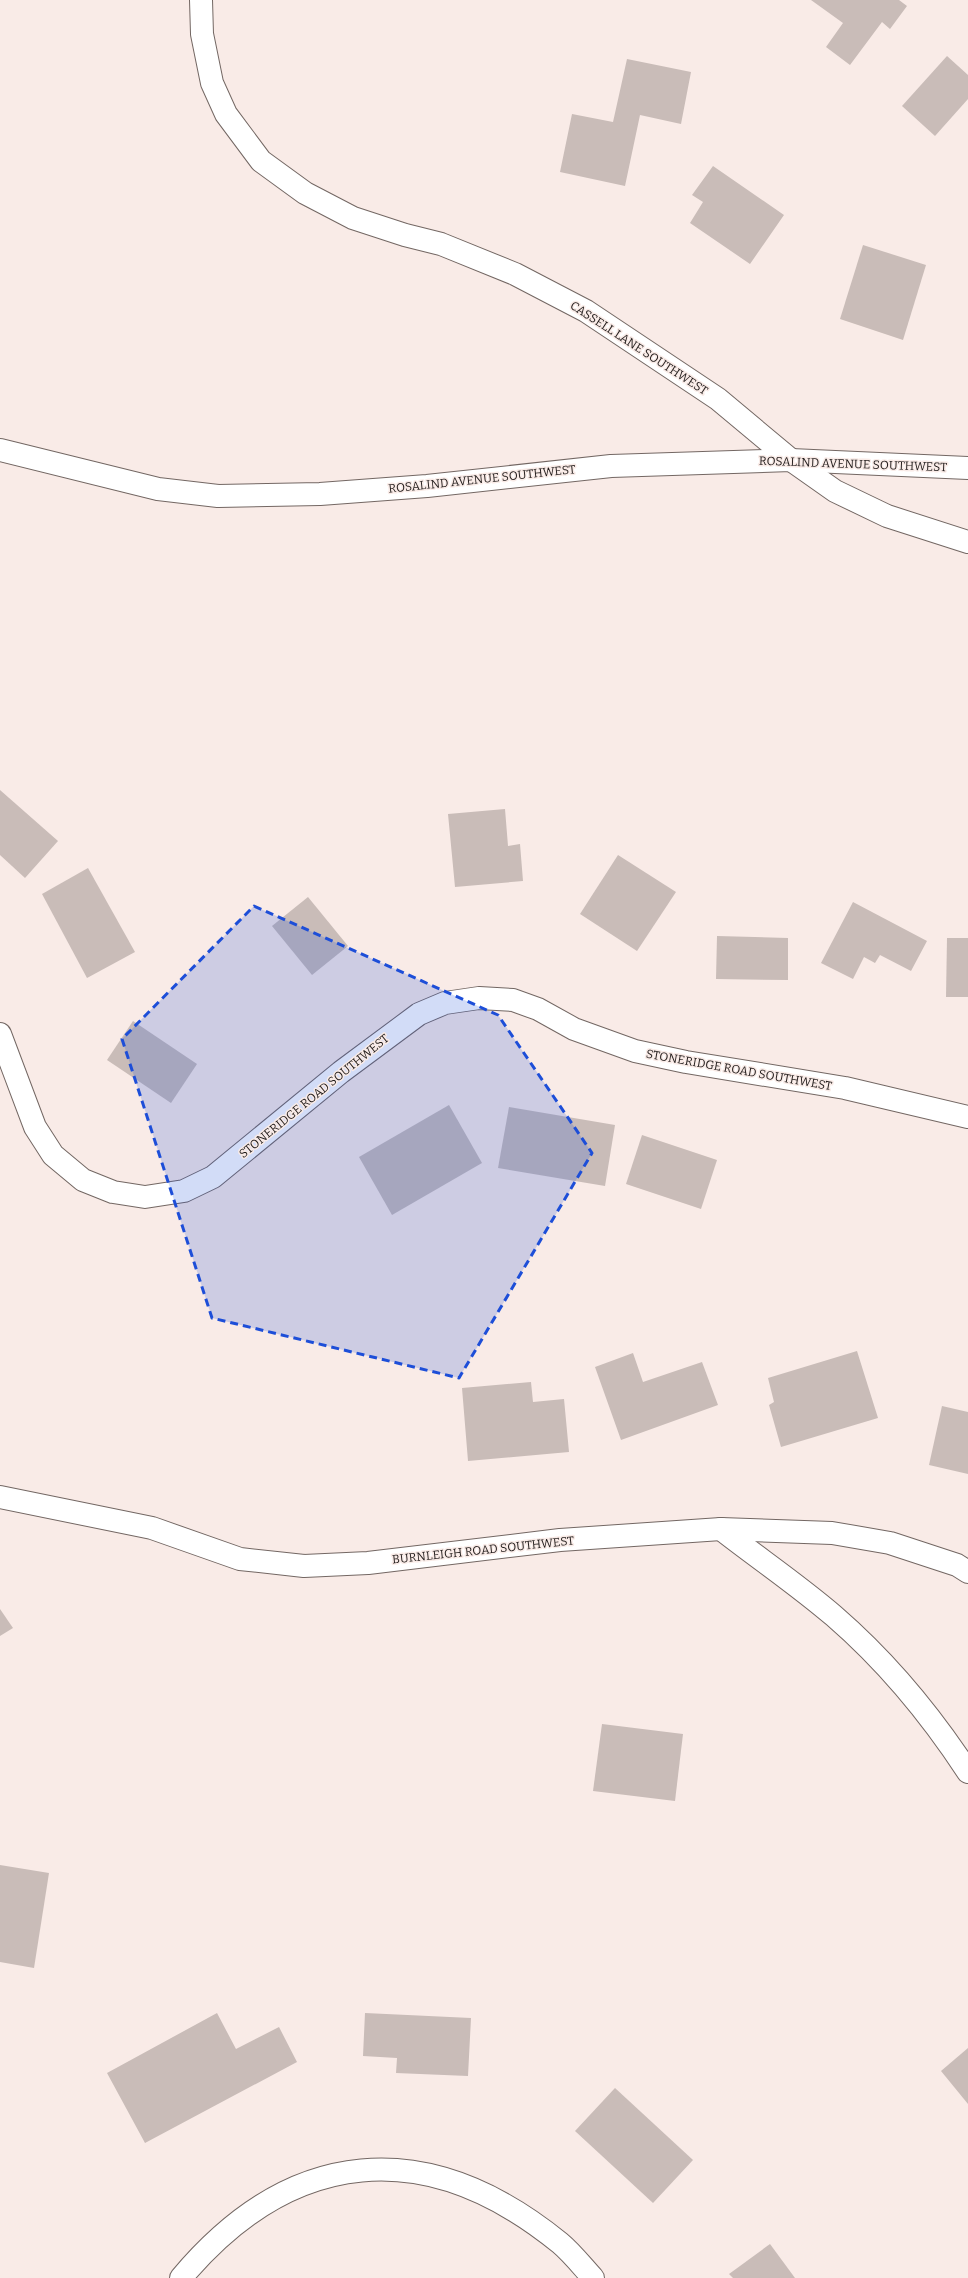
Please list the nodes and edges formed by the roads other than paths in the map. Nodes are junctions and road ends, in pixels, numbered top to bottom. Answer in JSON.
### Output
{"nodes":[{"id":1,"x":202,"y":0,"type":"edge"},
{"id":2,"x":0,"y":450,"type":"edge"},
{"id":3,"x":791,"y":460,"type":"junction"},
{"id":4,"x":968,"y":468,"type":"edge"},
{"id":5,"x":968,"y":542,"type":"edge"},
{"id":6,"x":0,"y":1034,"type":"edge"},
{"id":7,"x":968,"y":1117,"type":"edge"},
{"id":8,"x":0,"y":1497,"type":"edge"},
{"id":9,"x":721,"y":1529,"type":"junction"},
{"id":10,"x":968,"y":1572,"type":"edge"},
{"id":11,"x":968,"y":1772,"type":"edge"},
{"id":12,"x":181,"y":2278,"type":"edge"},
{"id":13,"x":593,"y":2278,"type":"edge"}],
"edges":[{"from":1,"to":3,"type":"street","name":"CASSELL LANE SOUTHWEST"},
{"from":2,"to":3,"type":"street","name":"ROSALIND AVENUE SOUTHWEST"},
{"from":3,"to":4,"type":"street","name":"ROSALIND AVENUE SOUTHWEST"},
{"from":3,"to":5,"type":"street","name":"CASSELL LANE SOUTHWEST"},
{"from":6,"to":7,"type":"street","name":"STONERIDGE ROAD SOUTHWEST"},
{"from":8,"to":9,"type":"street","name":"BURNLEIGH ROAD SOUTHWEST"},
{"from":9,"to":10,"type":"street","name":"BURNLEIGH ROAD SOUTHWEST"},
{"from":9,"to":11,"type":"street"},
{"from":12,"to":13,"type":"street"}]}
